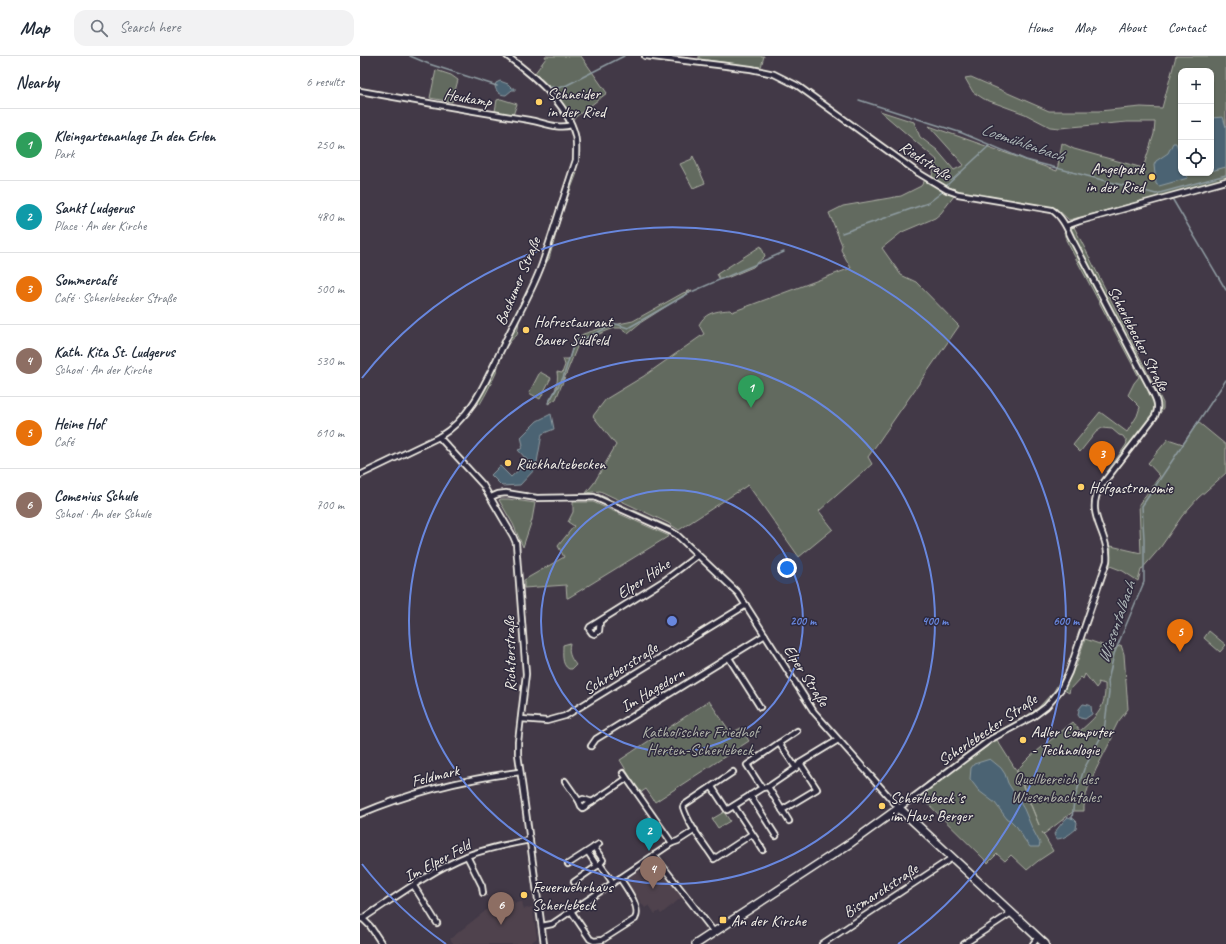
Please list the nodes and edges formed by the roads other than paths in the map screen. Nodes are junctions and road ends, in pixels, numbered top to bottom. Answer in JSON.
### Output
{"nodes":[{"id":1,"x":507,"y":56,"type":"edge"},
{"id":2,"x":645,"y":56,"type":"edge"},
{"id":3,"x":360,"y":91,"type":"edge"},
{"id":4,"x":571,"y":125,"type":"junction"},
{"id":5,"x":1226,"y":181,"type":"edge"},
{"id":6,"x":1066,"y":226,"type":"junction"},
{"id":7,"x":439,"y":437,"type":"junction"},
{"id":8,"x":360,"y":475,"type":"edge"},
{"id":9,"x":491,"y":497,"type":"junction"},
{"id":10,"x":698,"y":554,"type":"junction"},
{"id":11,"x":746,"y":605,"type":"junction"},
{"id":12,"x":600,"y":621,"type":"dead end"},
{"id":13,"x":765,"y":635,"type":"junction"},
{"id":14,"x":729,"y":658,"type":"junction"},
{"id":15,"x":760,"y":707,"type":"dead end"},
{"id":16,"x":521,"y":719,"type":"junction"},
{"id":17,"x":797,"y":731,"type":"dead end"},
{"id":18,"x":838,"y":740,"type":"junction"},
{"id":19,"x":779,"y":743,"type":"junction"},
{"id":20,"x":591,"y":746,"type":"dead end"},
{"id":21,"x":800,"y":764,"type":"junction"},
{"id":22,"x":796,"y":768,"type":"junction"},
{"id":23,"x":520,"y":772,"type":"junction"},
{"id":24,"x":733,"y":772,"type":"dead end"},
{"id":25,"x":622,"y":773,"type":"dead end"},
{"id":26,"x":626,"y":779,"type":"junction"},
{"id":27,"x":565,"y":781,"type":"dead end"},
{"id":28,"x":712,"y":787,"type":"junction"},
{"id":29,"x":765,"y":787,"type":"junction"},
{"id":30,"x":750,"y":796,"type":"junction"},
{"id":31,"x":734,"y":806,"type":"junction"},
{"id":32,"x":899,"y":808,"type":"junction"},
{"id":33,"x":782,"y":810,"type":"junction"},
{"id":34,"x":360,"y":814,"type":"edge"},
{"id":35,"x":789,"y":821,"type":"dead end"},
{"id":36,"x":695,"y":830,"type":"junction"},
{"id":37,"x":752,"y":834,"type":"junction"},
{"id":38,"x":776,"y":836,"type":"dead end"},
{"id":39,"x":530,"y":840,"type":"junction"},
{"id":40,"x":672,"y":843,"type":"junction"},
{"id":41,"x":599,"y":844,"type":"dead end"},
{"id":42,"x":594,"y":848,"type":"junction"},
{"id":43,"x":763,"y":850,"type":"dead end"},
{"id":44,"x":588,"y":852,"type":"junction"},
{"id":45,"x":467,"y":856,"type":"junction"},
{"id":46,"x":654,"y":856,"type":"junction"},
{"id":47,"x":952,"y":858,"type":"junction"},
{"id":48,"x":568,"y":864,"type":"dead end"},
{"id":49,"x":599,"y":865,"type":"junction"},
{"id":50,"x":620,"y":878,"type":"junction"},
{"id":51,"x":574,"y":882,"type":"dead end"},
{"id":52,"x":613,"y":883,"type":"junction"},
{"id":53,"x":414,"y":886,"type":"junction"},
{"id":54,"x":483,"y":893,"type":"dead end"},
{"id":55,"x":572,"y":911,"type":"junction"},
{"id":56,"x":1011,"y":913,"type":"junction"},
{"id":57,"x":361,"y":918,"type":"edge"},
{"id":58,"x":437,"y":923,"type":"dead end"},
{"id":59,"x":542,"y":926,"type":"junction"},
{"id":60,"x":714,"y":932,"type":"junction"},
{"id":61,"x":1038,"y":938,"type":"junction"},
{"id":62,"x":542,"y":943,"type":"edge"},
{"id":63,"x":597,"y":943,"type":"edge"},
{"id":64,"x":382,"y":944,"type":"edge"},
{"id":65,"x":696,"y":944,"type":"edge"},
{"id":66,"x":822,"y":944,"type":"edge"},
{"id":67,"x":964,"y":944,"type":"edge"},
{"id":68,"x":1033,"y":944,"type":"edge"},
{"id":69,"x":1045,"y":944,"type":"edge"}],
"edges":[{"from":1,"to":4,"type":"street","name":"Backumer Straße"},
{"from":2,"to":6,"type":"street","name":"Riedstraße"},
{"from":3,"to":4,"type":"street","name":"Heukamp"},
{"from":4,"to":7,"type":"street","name":"Backumer Straße"},
{"from":5,"to":6,"type":"street"},
{"from":6,"to":32,"type":"street","name":"Scherlebecker Straße"},
{"from":7,"to":8,"type":"street","name":"Backumer Straße"},
{"from":7,"to":9,"type":"street","name":"Richterstraße"},
{"from":9,"to":10,"type":"street","name":"Elper Straße"},
{"from":9,"to":16,"type":"street","name":"Richterstraße"},
{"from":10,"to":11,"type":"street","name":"Elper Straße"},
{"from":10,"to":12,"type":"street","name":"Elper Höhe"},
{"from":11,"to":13,"type":"street","name":"Elper Straße"},
{"from":11,"to":16,"type":"street","name":"Schreberstraße"},
{"from":13,"to":14,"type":"street","name":"Im Hagedorn"},
{"from":13,"to":18,"type":"street","name":"Elper Straße"},
{"from":14,"to":15,"type":"street"},
{"from":14,"to":20,"type":"street","name":"Im Hagedorn"},
{"from":16,"to":23,"type":"street","name":"Richterstraße"},
{"from":17,"to":19,"type":"street"},
{"from":18,"to":21,"type":"street"},
{"from":18,"to":32,"type":"street","name":"Elper Straße"},
{"from":19,"to":22,"type":"street"},
{"from":19,"to":29,"type":"street"},
{"from":21,"to":22,"type":"street"},
{"from":21,"to":33,"type":"street"},
{"from":22,"to":29,"type":"street"},
{"from":23,"to":34,"type":"street","name":"Feldmark"},
{"from":23,"to":39,"type":"street","name":"Richterstraße"},
{"from":24,"to":28,"type":"street"},
{"from":25,"to":26,"type":"street"},
{"from":26,"to":27,"type":"street"},
{"from":26,"to":40,"type":"street"},
{"from":28,"to":31,"type":"street"},
{"from":28,"to":36,"type":"street"},
{"from":29,"to":30,"type":"street"},
{"from":29,"to":33,"type":"street"},
{"from":30,"to":31,"type":"street"},
{"from":30,"to":38,"type":"street"},
{"from":31,"to":37,"type":"street"},
{"from":32,"to":47,"type":"street","name":"Elper Straße"},
{"from":32,"to":60,"type":"street","name":"Scherlebecker Straße"},
{"from":33,"to":35,"type":"street"},
{"from":36,"to":37,"type":"street"},
{"from":36,"to":40,"type":"street"},
{"from":37,"to":43,"type":"street"},
{"from":39,"to":45,"type":"street","name":"Im Elper Feld"},
{"from":39,"to":59,"type":"street","name":"Richterstraße"},
{"from":40,"to":46,"type":"street"},
{"from":41,"to":42,"type":"street"},
{"from":42,"to":44,"type":"street"},
{"from":42,"to":49,"type":"street"},
{"from":44,"to":48,"type":"street"},
{"from":44,"to":49,"type":"street"},
{"from":45,"to":53,"type":"street","name":"Im Elper Feld"},
{"from":45,"to":54,"type":"street"},
{"from":46,"to":50,"type":"street"},
{"from":46,"to":60,"type":"street"},
{"from":47,"to":56,"type":"street","name":"Elper Straße"},
{"from":47,"to":66,"type":"street","name":"Bismarckstraße"},
{"from":49,"to":51,"type":"street"},
{"from":49,"to":52,"type":"street"},
{"from":50,"to":52,"type":"street"},
{"from":50,"to":63,"type":"street"},
{"from":52,"to":55,"type":"street"},
{"from":53,"to":57,"type":"street","name":"Im Elper Feld"},
{"from":53,"to":58,"type":"street"},
{"from":55,"to":59,"type":"street"},
{"from":55,"to":63,"type":"street"},
{"from":56,"to":61,"type":"street","name":"Elper Straße"},
{"from":56,"to":67,"type":"street"},
{"from":57,"to":64,"type":"street"},
{"from":59,"to":62,"type":"street","name":"Richterstraße"},
{"from":60,"to":65,"type":"street","name":"Scherlebecker Straße"},
{"from":61,"to":68,"type":"street"},
{"from":61,"to":69,"type":"street","name":"Elper Straße"}]}
